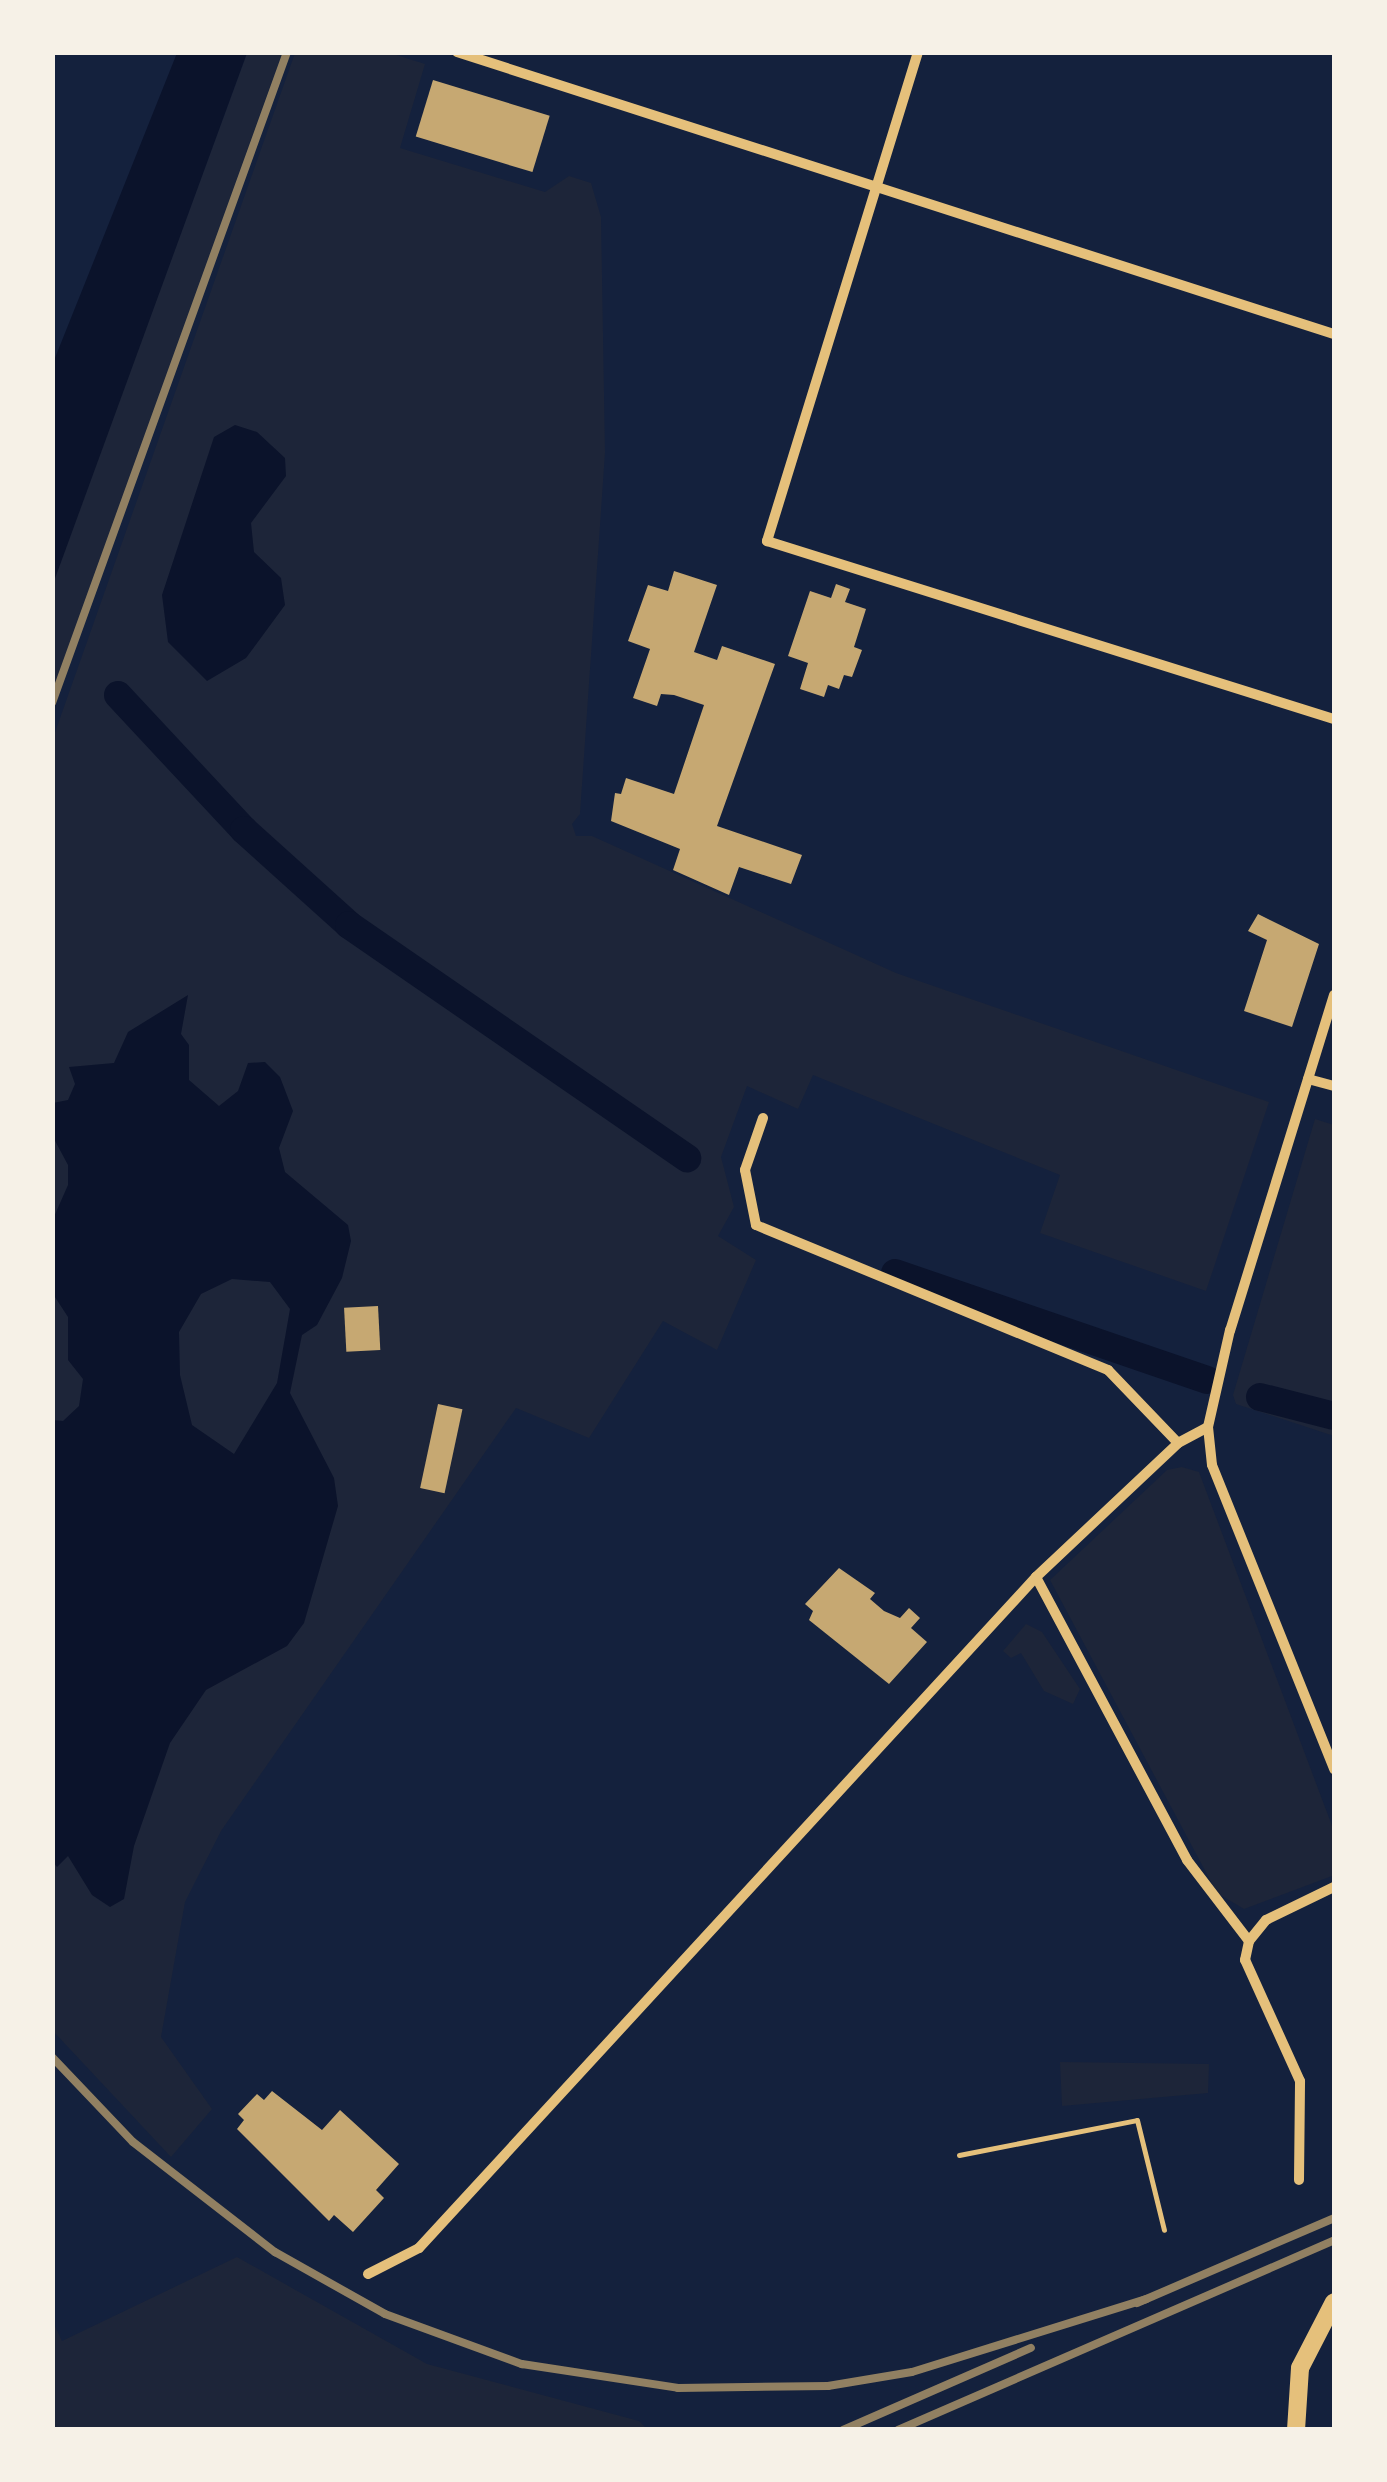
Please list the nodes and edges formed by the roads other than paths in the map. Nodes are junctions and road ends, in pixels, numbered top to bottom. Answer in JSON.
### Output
{"nodes":[{"id":1,"x":457,"y":52,"type":"edge"},
{"id":2,"x":918,"y":52,"type":"edge"},
{"id":3,"x":872,"y":185,"type":"junction"},
{"id":4,"x":1334,"y":334,"type":"edge"},
{"id":5,"x":1334,"y":720,"type":"edge"},
{"id":6,"x":1334,"y":995,"type":"edge"},
{"id":7,"x":1308,"y":1078,"type":"junction"},
{"id":8,"x":1334,"y":1086,"type":"edge"},
{"id":9,"x":762,"y":1118,"type":"dead end"},
{"id":10,"x":1208,"y":1427,"type":"junction"},
{"id":11,"x":1178,"y":1442,"type":"junction"},
{"id":12,"x":1036,"y":1577,"type":"junction"},
{"id":13,"x":1334,"y":1770,"type":"edge"},
{"id":14,"x":1334,"y":1887,"type":"edge"},
{"id":15,"x":1249,"y":1940,"type":"junction"},
{"id":16,"x":1299,"y":2180,"type":"dead end"},
{"id":17,"x":368,"y":2274,"type":"dead end"},
{"id":18,"x":1334,"y":2302,"type":"edge"},
{"id":19,"x":1296,"y":2430,"type":"edge"}],
"edges":[{"from":1,"to":3,"type":"street"},
{"from":2,"to":3,"type":"street"},
{"from":3,"to":4,"type":"street"},
{"from":3,"to":5,"type":"street"},
{"from":6,"to":7,"type":"street"},
{"from":7,"to":8,"type":"street"},
{"from":7,"to":10,"type":"street"},
{"from":9,"to":11,"type":"street"},
{"from":10,"to":11,"type":"street"},
{"from":10,"to":13,"type":"street"},
{"from":11,"to":12,"type":"street"},
{"from":12,"to":15,"type":"street"},
{"from":12,"to":17,"type":"street"},
{"from":14,"to":15,"type":"street"},
{"from":15,"to":16,"type":"street"},
{"from":18,"to":19,"type":"main road"}]}
